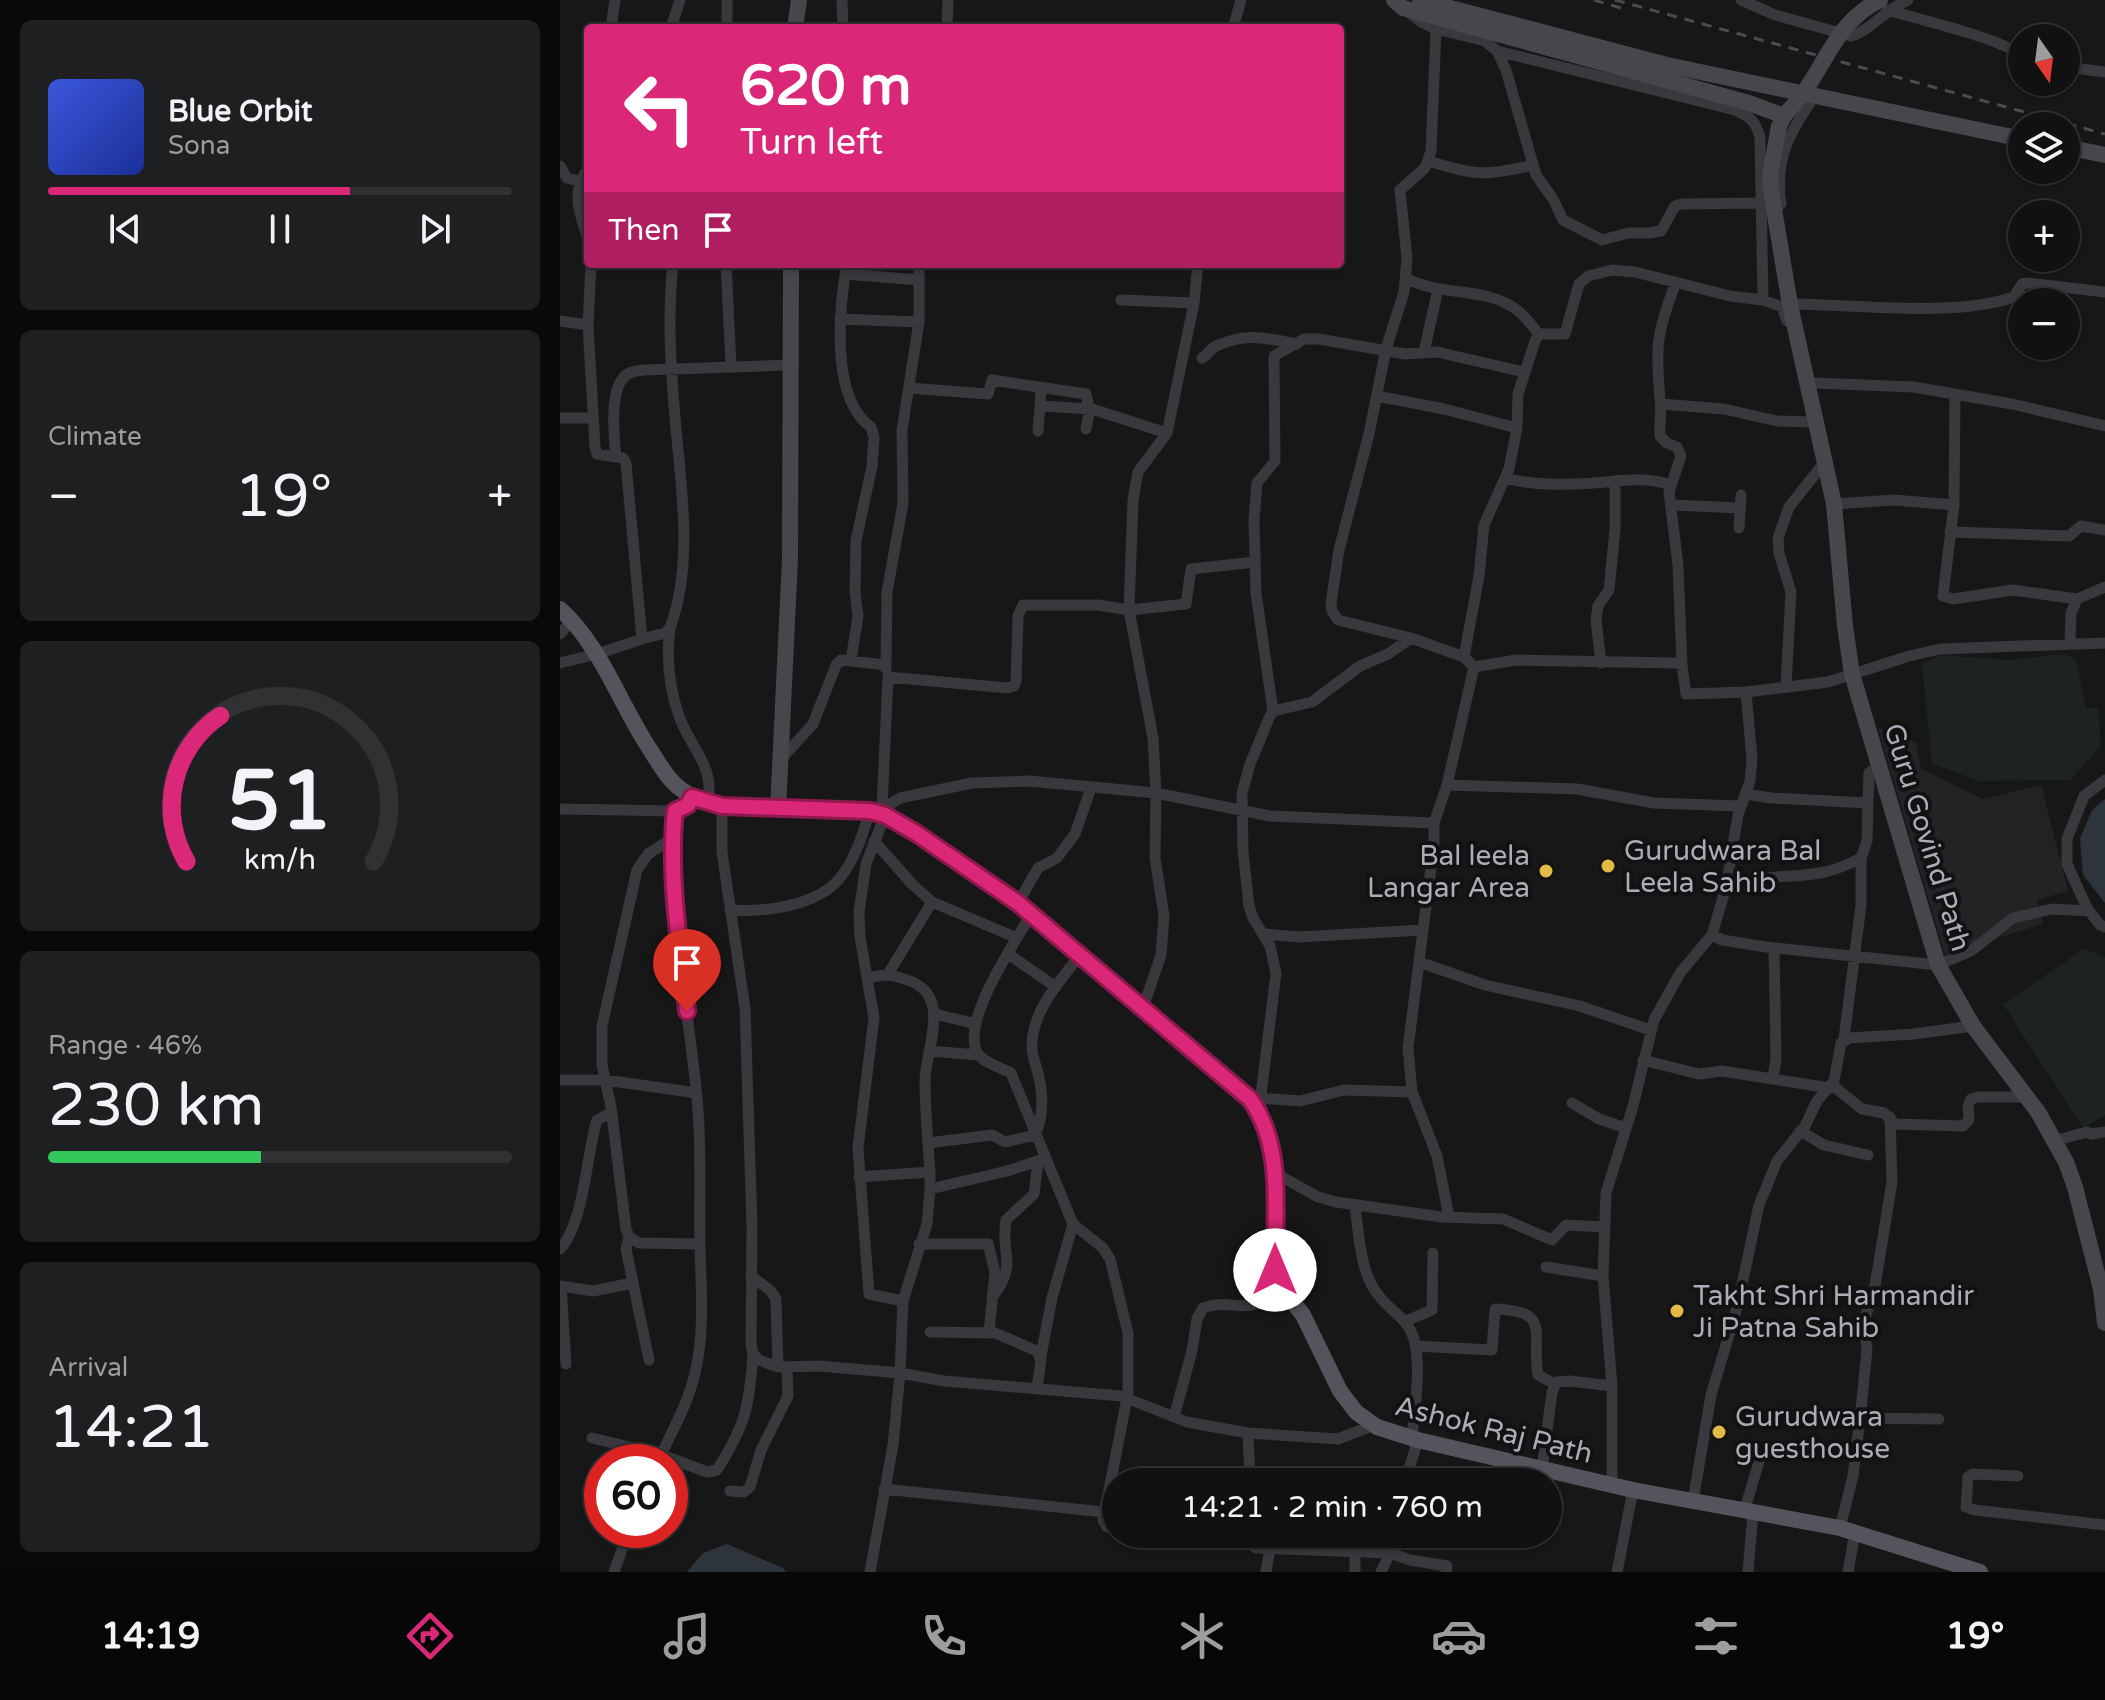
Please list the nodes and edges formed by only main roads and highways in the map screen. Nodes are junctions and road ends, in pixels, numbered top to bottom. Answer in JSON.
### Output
{"nodes":[{"id":1,"x":799,"y":0,"type":"edge"},
{"id":2,"x":1409,"y":5,"type":"edge"},
{"id":3,"x":1884,"y":5,"type":"edge"},
{"id":4,"x":796,"y":24,"type":"edge"},
{"id":5,"x":1784,"y":116,"type":"junction"},
{"id":6,"x":2008,"y":136,"type":"edge"},
{"id":7,"x":2080,"y":150,"type":"edge"},
{"id":8,"x":2105,"y":155,"type":"edge"},
{"id":9,"x":791,"y":268,"type":"edge"},
{"id":10,"x":566,"y":615,"type":"edge"},
{"id":11,"x":778,"y":809,"type":"junction"},
{"id":12,"x":2103,"y":1289,"type":"edge"},
{"id":13,"x":2105,"y":1323,"type":"edge"},
{"id":14,"x":1980,"y":1572,"type":"edge"}],
"edges":[{"from":1,"to":4,"type":"main road"},
{"from":2,"to":5,"type":"main road","bridge":true},
{"from":2,"to":6,"type":"main road"},
{"from":3,"to":5,"type":"main road","bridge":true},
{"from":5,"to":12,"type":"main road","name":"Guru Govind Path"},
{"from":7,"to":8,"type":"main road"},
{"from":9,"to":11,"type":"main road"},
{"from":10,"to":11,"type":"main road","name":"Ashok Raj Path"},
{"from":11,"to":14,"type":"main road","name":"Ashok Raj Path"},
{"from":12,"to":13,"type":"main road","name":"Guru Govind Path"}]}
